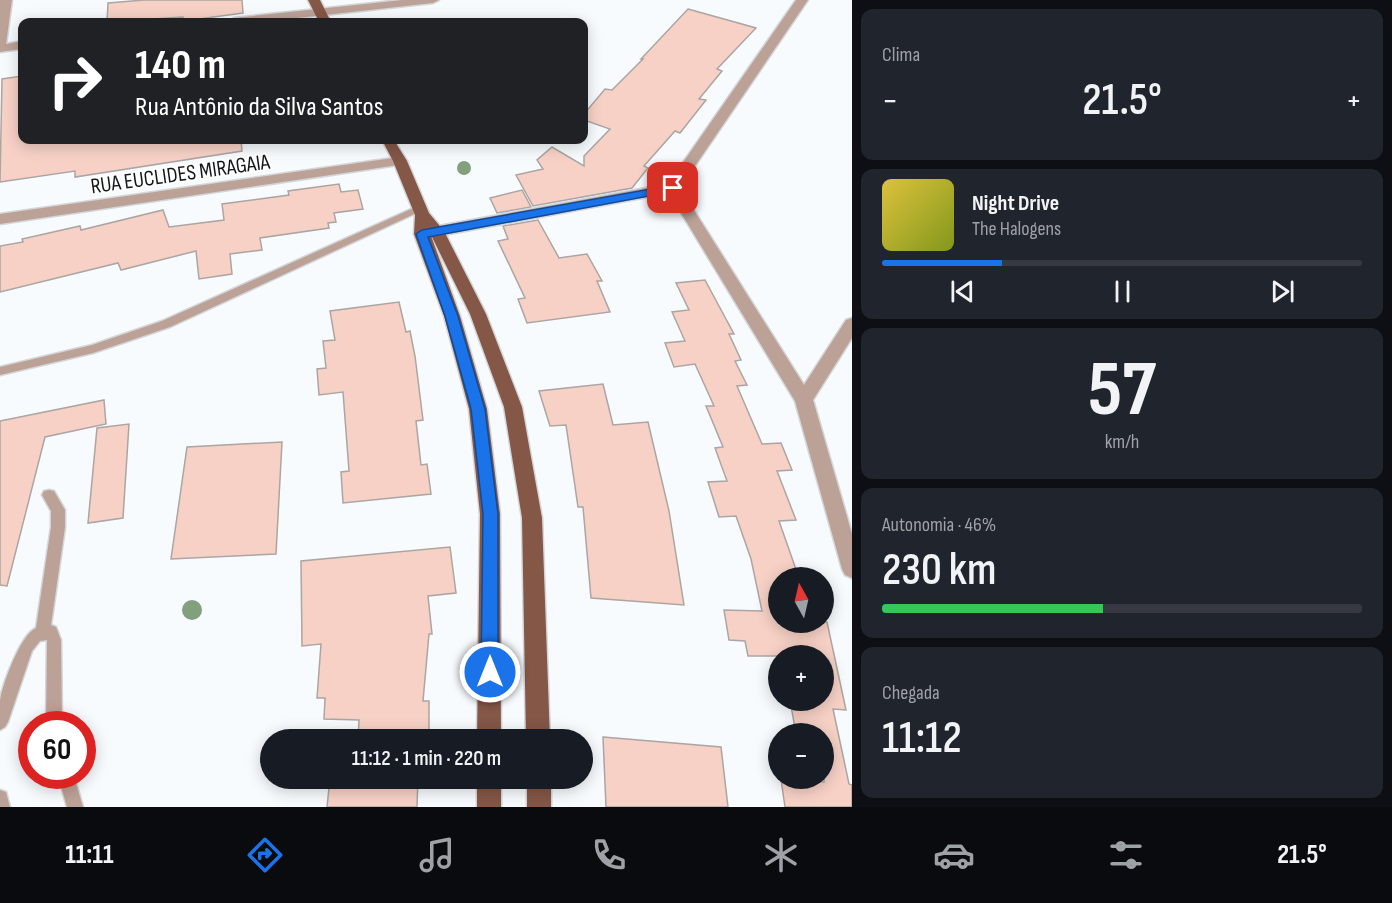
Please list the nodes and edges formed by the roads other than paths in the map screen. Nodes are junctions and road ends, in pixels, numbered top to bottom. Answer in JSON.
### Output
{"nodes":[{"id":1,"x":6,"y":0,"type":"edge"},
{"id":2,"x":314,"y":0,"type":"edge"},
{"id":3,"x":432,"y":0,"type":"edge"},
{"id":4,"x":802,"y":0,"type":"edge"},
{"id":5,"x":322,"y":18,"type":"edge"},
{"id":6,"x":18,"y":45,"type":"edge"},
{"id":7,"x":0,"y":46,"type":"edge"},
{"id":8,"x":390,"y":144,"type":"edge"},
{"id":9,"x":400,"y":161,"type":"junction"},
{"id":10,"x":673,"y":188,"type":"junction"},
{"id":11,"x":0,"y":219,"type":"edge"},
{"id":12,"x":425,"y":222,"type":"junction"},
{"id":13,"x":852,"y":324,"type":"edge"},
{"id":14,"x":0,"y":371,"type":"edge"},
{"id":15,"x":804,"y":400,"type":"junction"},
{"id":16,"x":48,"y":495,"type":"dead end"},
{"id":17,"x":852,"y":569,"type":"edge"},
{"id":18,"x":43,"y":633,"type":"junction"},
{"id":19,"x":54,"y":711,"type":"edge"},
{"id":20,"x":0,"y":722,"type":"edge"},
{"id":21,"x":489,"y":729,"type":"edge"},
{"id":22,"x":538,"y":729,"type":"edge"},
{"id":23,"x":70,"y":789,"type":"edge"},
{"id":24,"x":489,"y":789,"type":"edge"},
{"id":25,"x":538,"y":789,"type":"edge"},
{"id":26,"x":0,"y":798,"type":"edge"},
{"id":27,"x":2,"y":807,"type":"edge"},
{"id":28,"x":75,"y":807,"type":"edge"},
{"id":29,"x":489,"y":807,"type":"edge"},
{"id":30,"x":539,"y":807,"type":"edge"}],
"edges":[{"from":1,"to":7,"type":"street"},
{"from":2,"to":5,"type":"main road"},
{"from":3,"to":5,"type":"street"},
{"from":4,"to":10,"type":"street"},
{"from":6,"to":7,"type":"street"},
{"from":8,"to":9,"type":"main road"},
{"from":9,"to":11,"type":"street","name":"RUA EUCLIDES MIRAGAIA"},
{"from":9,"to":12,"type":"main road"},
{"from":10,"to":12,"type":"street"},
{"from":10,"to":15,"type":"street"},
{"from":12,"to":14,"type":"lane"},
{"from":12,"to":21,"type":"main road"},
{"from":12,"to":22,"type":"main road"},
{"from":13,"to":15,"type":"street"},
{"from":15,"to":17,"type":"street"},
{"from":16,"to":18,"type":"lane"},
{"from":18,"to":19,"type":"lane"},
{"from":18,"to":20,"type":"lane"},
{"from":23,"to":28,"type":"lane"},
{"from":24,"to":29,"type":"main road"},
{"from":25,"to":30,"type":"main road"},
{"from":26,"to":27,"type":"lane"}]}
